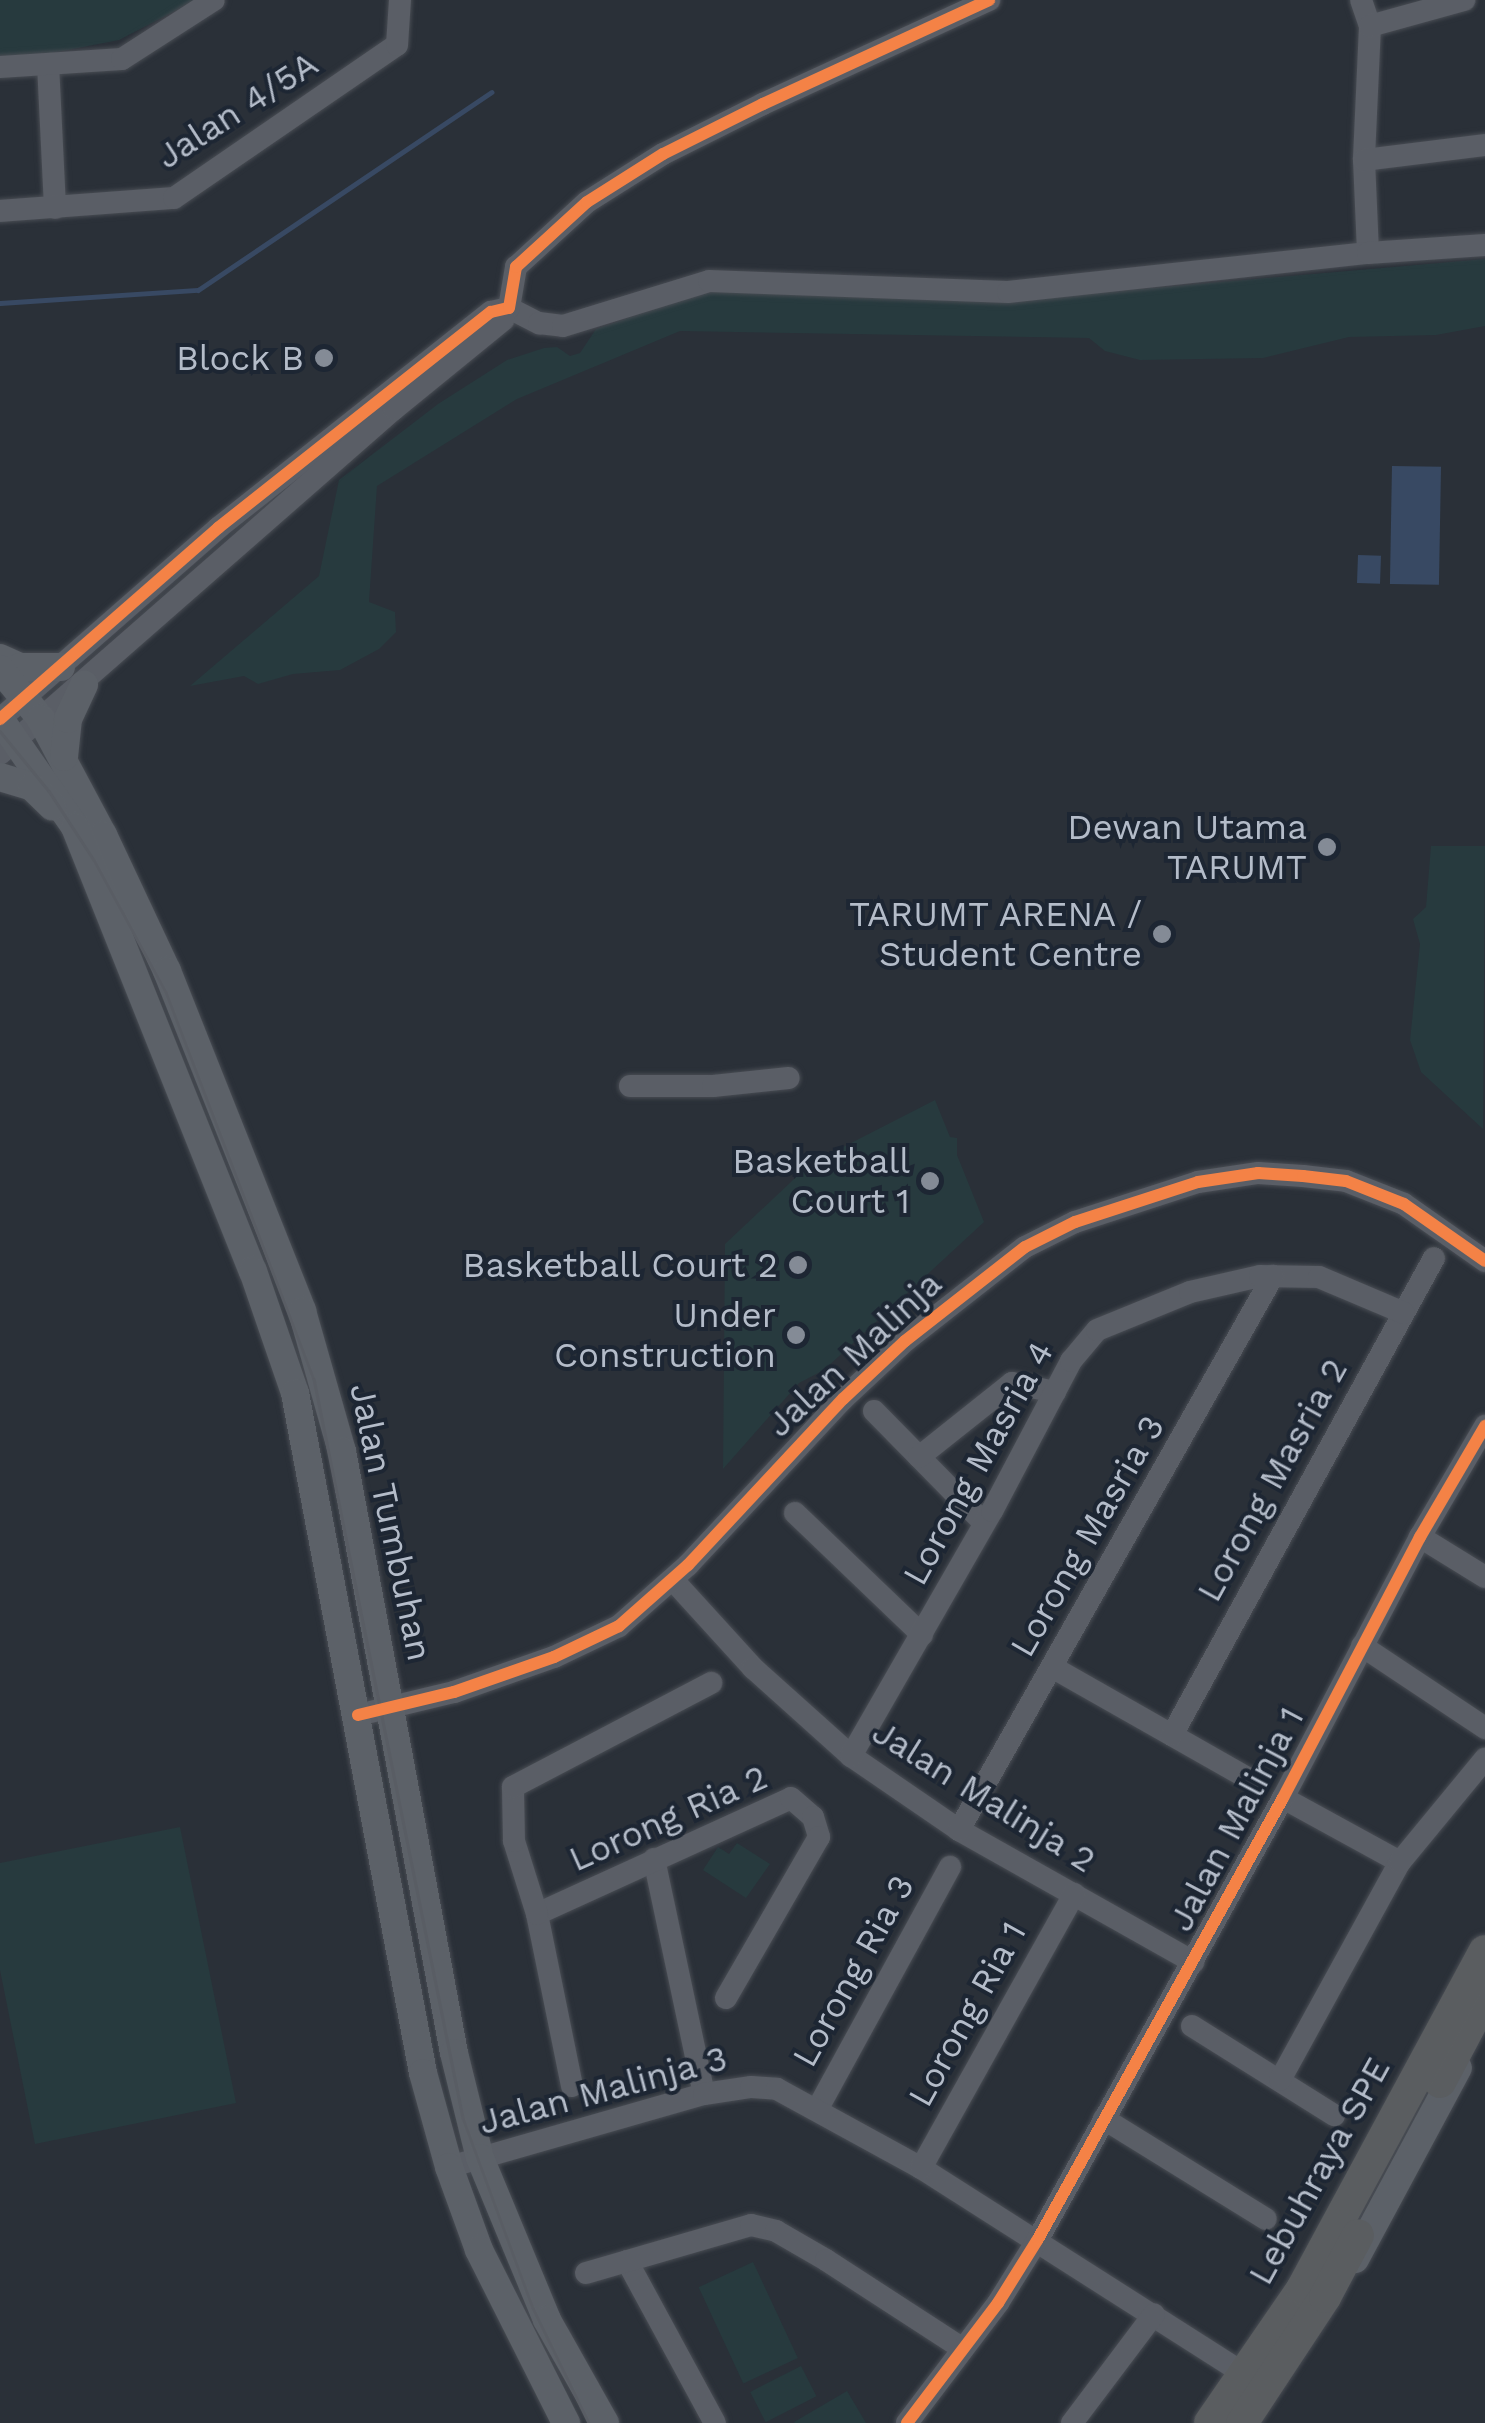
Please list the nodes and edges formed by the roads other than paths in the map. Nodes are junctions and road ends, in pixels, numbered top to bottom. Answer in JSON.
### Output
{"nodes":[{"id":1,"x":214,"y":0,"type":"edge"},
{"id":2,"x":400,"y":0,"type":"edge"},
{"id":3,"x":989,"y":0,"type":"edge"},
{"id":4,"x":1361,"y":0,"type":"edge"},
{"id":5,"x":1464,"y":0,"type":"edge"},
{"id":6,"x":1370,"y":26,"type":"junction"},
{"id":7,"x":48,"y":64,"type":"junction"},
{"id":8,"x":0,"y":67,"type":"edge"},
{"id":9,"x":1485,"y":145,"type":"edge"},
{"id":10,"x":1364,"y":160,"type":"junction"},
{"id":11,"x":55,"y":208,"type":"junction"},
{"id":12,"x":0,"y":211,"type":"edge"},
{"id":13,"x":1485,"y":245,"type":"edge"},
{"id":14,"x":1368,"y":253,"type":"junction"},
{"id":15,"x":506,"y":310,"type":"junction"},
{"id":16,"x":0,"y":658,"type":"edge"},
{"id":17,"x":0,"y":669,"type":"edge"},
{"id":18,"x":72,"y":676,"type":"junction"},
{"id":19,"x":32,"y":708,"type":"junction"},
{"id":20,"x":4,"y":733,"type":"edge"},
{"id":21,"x":64,"y":757,"type":"junction"},
{"id":22,"x":0,"y":777,"type":"edge"},
{"id":23,"x":75,"y":827,"type":"junction"},
{"id":24,"x":789,"y":1078,"type":"dead end"},
{"id":25,"x":630,"y":1086,"type":"dead end"},
{"id":26,"x":1434,"y":1258,"type":"dead end"},
{"id":27,"x":1485,"y":1261,"type":"edge"},
{"id":28,"x":1273,"y":1276,"type":"junction"},
{"id":29,"x":1404,"y":1312,"type":"junction"},
{"id":30,"x":1055,"y":1392,"type":"junction"},
{"id":31,"x":874,"y":1411,"type":"dead end"},
{"id":32,"x":1485,"y":1426,"type":"edge"},
{"id":33,"x":919,"y":1457,"type":"junction"},
{"id":34,"x":795,"y":1512,"type":"dead end"},
{"id":35,"x":984,"y":1523,"type":"junction"},
{"id":36,"x":1420,"y":1537,"type":"junction"},
{"id":37,"x":1485,"y":1578,"type":"edge"},
{"id":38,"x":672,"y":1580,"type":"junction"},
{"id":39,"x":922,"y":1635,"type":"junction"},
{"id":40,"x":380,"y":1641,"type":"junction"},
{"id":41,"x":344,"y":1646,"type":"junction"},
{"id":42,"x":1362,"y":1646,"type":"junction"},
{"id":43,"x":1052,"y":1667,"type":"junction"},
{"id":44,"x":711,"y":1683,"type":"dead end"},
{"id":45,"x":392,"y":1705,"type":"junction"},
{"id":46,"x":358,"y":1715,"type":"junction"},
{"id":47,"x":1485,"y":1728,"type":"edge"},
{"id":48,"x":1172,"y":1735,"type":"junction"},
{"id":49,"x":850,"y":1756,"type":"junction"},
{"id":50,"x":1485,"y":1759,"type":"edge"},
{"id":51,"x":402,"y":1760,"type":"junction"},
{"id":52,"x":367,"y":1766,"type":"junction"},
{"id":53,"x":1253,"y":1780,"type":"dead end"},
{"id":54,"x":1283,"y":1798,"type":"junction"},
{"id":55,"x":960,"y":1830,"type":"junction"},
{"id":56,"x":654,"y":1860,"type":"junction"},
{"id":57,"x":1400,"y":1862,"type":"junction"},
{"id":58,"x":950,"y":1867,"type":"dead end"},
{"id":59,"x":1074,"y":1894,"type":"junction"},
{"id":60,"x":537,"y":1914,"type":"junction"},
{"id":61,"x":1485,"y":1948,"type":"edge"},
{"id":62,"x":1193,"y":1962,"type":"junction"},
{"id":63,"x":726,"y":1998,"type":"dead end"},
{"id":64,"x":1485,"y":1998,"type":"edge"},
{"id":65,"x":1485,"y":2018,"type":"edge"},
{"id":66,"x":1192,"y":2026,"type":"dead end"},
{"id":67,"x":1280,"y":2080,"type":"junction"},
{"id":68,"x":572,"y":2086,"type":"dead end"},
{"id":69,"x":704,"y":2094,"type":"junction"},
{"id":70,"x":467,"y":2107,"type":"junction"},
{"id":71,"x":818,"y":2108,"type":"junction"},
{"id":72,"x":1334,"y":2115,"type":"dead end"},
{"id":73,"x":1104,"y":2119,"type":"junction"},
{"id":74,"x":446,"y":2154,"type":"junction"},
{"id":75,"x":480,"y":2158,"type":"junction"},
{"id":76,"x":922,"y":2168,"type":"junction"},
{"id":77,"x":1266,"y":2219,"type":"dead end"},
{"id":78,"x":1038,"y":2240,"type":"junction"},
{"id":79,"x":512,"y":2243,"type":"junction"},
{"id":80,"x":627,"y":2261,"type":"junction"},
{"id":81,"x":586,"y":2272,"type":"dead end"},
{"id":82,"x":490,"y":2278,"type":"junction"},
{"id":83,"x":1154,"y":2314,"type":"junction"},
{"id":84,"x":548,"y":2320,"type":"junction"},
{"id":85,"x":963,"y":2348,"type":"junction"},
{"id":86,"x":528,"y":2352,"type":"junction"},
{"id":87,"x":1237,"y":2370,"type":"junction"},
{"id":88,"x":566,"y":2423,"type":"edge"},
{"id":89,"x":604,"y":2423,"type":"edge"},
{"id":90,"x":715,"y":2423,"type":"edge"},
{"id":91,"x":907,"y":2423,"type":"edge"},
{"id":92,"x":1072,"y":2423,"type":"edge"},
{"id":93,"x":1200,"y":2423,"type":"edge"},
{"id":94,"x":1210,"y":2423,"type":"edge"},
{"id":95,"x":1242,"y":2423,"type":"edge"},
{"id":96,"x":1257,"y":2423,"type":"edge"}],
"edges":[{"from":1,"to":7,"type":"street"},
{"from":2,"to":11,"type":"street","name":"Jalan 4/5A"},
{"from":3,"to":15,"type":"street"},
{"from":4,"to":6,"type":"street"},
{"from":5,"to":6,"type":"street"},
{"from":6,"to":10,"type":"street"},
{"from":7,"to":8,"type":"street"},
{"from":7,"to":11,"type":"street"},
{"from":9,"to":10,"type":"street"},
{"from":10,"to":14,"type":"street"},
{"from":11,"to":12,"type":"street","name":"Jalan 4/5A"},
{"from":13,"to":14,"type":"street"},
{"from":14,"to":15,"type":"street"},
{"from":15,"to":18,"type":"street"},
{"from":16,"to":18,"type":"main road"},
{"from":17,"to":19,"type":"main road","name":"Jalan Tumbuhan"},
{"from":18,"to":19,"type":"street"},
{"from":18,"to":21,"type":"main road"},
{"from":19,"to":20,"type":"street"},
{"from":19,"to":21,"type":"main road","name":"Jalan Tumbuhan"},
{"from":20,"to":23,"type":"main road","name":"Jalan Tumbuhan"},
{"from":21,"to":40,"type":"main road","name":"Jalan Tumbuhan"},
{"from":22,"to":23,"type":"main road"},
{"from":23,"to":41,"type":"main road","name":"Jalan Tumbuhan"},
{"from":24,"to":25,"type":"street"},
{"from":26,"to":29,"type":"street","name":"Lorong Masria 2"},
{"from":27,"to":38,"type":"street","name":"Jalan Malinja"},
{"from":28,"to":29,"type":"street","name":"Lorong Masria 4"},
{"from":28,"to":30,"type":"street","name":"Lorong Masria 4"},
{"from":28,"to":43,"type":"street","name":"Lorong Masria 3"},
{"from":29,"to":48,"type":"street","name":"Lorong Masria 2"},
{"from":30,"to":33,"type":"street"},
{"from":30,"to":35,"type":"street","name":"Lorong Masria 4"},
{"from":31,"to":33,"type":"street"},
{"from":32,"to":36,"type":"street","name":"Jalan Malinja 1"},
{"from":33,"to":35,"type":"street"},
{"from":34,"to":39,"type":"street"},
{"from":35,"to":39,"type":"street","name":"Lorong Masria 4"},
{"from":36,"to":37,"type":"street"},
{"from":36,"to":42,"type":"street","name":"Jalan Malinja 1"},
{"from":38,"to":45,"type":"street","name":"Jalan Malinja"},
{"from":38,"to":49,"type":"street","name":"Jalan Malinja 2"},
{"from":39,"to":49,"type":"street","name":"Lorong Masria 4"},
{"from":40,"to":41,"type":"main road"},
{"from":40,"to":45,"type":"main road","name":"Jalan Tumbuhan"},
{"from":41,"to":46,"type":"main road","name":"Jalan Tumbuhan"},
{"from":42,"to":47,"type":"street"},
{"from":42,"to":54,"type":"street","name":"Jalan Malinja 1"},
{"from":43,"to":48,"type":"street"},
{"from":43,"to":55,"type":"street","name":"Lorong Masria 3"},
{"from":44,"to":60,"type":"street"},
{"from":45,"to":46,"type":"street","name":"Jalan Malinja"},
{"from":45,"to":51,"type":"main road","name":"Jalan Tumbuhan"},
{"from":46,"to":52,"type":"main road","name":"Jalan Tumbuhan"},
{"from":48,"to":53,"type":"street"},
{"from":49,"to":55,"type":"street","name":"Jalan Malinja 2"},
{"from":50,"to":57,"type":"street"},
{"from":51,"to":52,"type":"main road"},
{"from":51,"to":70,"type":"main road","name":"Jalan Tumbuhan"},
{"from":52,"to":74,"type":"main road","name":"Jalan Tumbuhan"},
{"from":54,"to":57,"type":"street"},
{"from":54,"to":62,"type":"street","name":"Jalan Malinja 1"},
{"from":55,"to":59,"type":"street","name":"Jalan Malinja 2"},
{"from":56,"to":60,"type":"street","name":"Lorong Ria 2"},
{"from":56,"to":63,"type":"street","name":"Lorong Ria 2"},
{"from":56,"to":69,"type":"street"},
{"from":57,"to":67,"type":"street"},
{"from":58,"to":71,"type":"street","name":"Lorong Ria 3"},
{"from":59,"to":62,"type":"street","name":"Jalan Malinja 2"},
{"from":59,"to":76,"type":"street","name":"Lorong Ria 1"},
{"from":60,"to":68,"type":"street"},
{"from":61,"to":87,"type":"main road"},
{"from":61,"to":94,"type":"highway","name":"Lebuhraya SPE"},
{"from":62,"to":73,"type":"street","name":"Jalan Malinja 1"},
{"from":64,"to":95,"type":"highway","name":"Lebuhraya SPE"},
{"from":65,"to":96,"type":"main road"},
{"from":66,"to":67,"type":"street"},
{"from":67,"to":72,"type":"street"},
{"from":69,"to":71,"type":"street","name":"Jalan Malinja 3"},
{"from":69,"to":75,"type":"street","name":"Jalan Malinja 3"},
{"from":70,"to":74,"type":"main road"},
{"from":70,"to":75,"type":"main road","name":"Jalan Tumbuhan"},
{"from":71,"to":76,"type":"street","name":"Jalan Malinja 3"},
{"from":73,"to":77,"type":"street"},
{"from":73,"to":78,"type":"street","name":"Jalan Malinja 1"},
{"from":74,"to":75,"type":"street","name":"Jalan Malinja 3"},
{"from":74,"to":82,"type":"main road","name":"Jalan Tumbuhan"},
{"from":75,"to":79,"type":"main road","name":"Jalan Tumbuhan"},
{"from":76,"to":78,"type":"street","name":"Jalan Malinja 3"},
{"from":78,"to":83,"type":"street","name":"Jalan Malinja 3"},
{"from":78,"to":85,"type":"street","name":"Jalan Malinja 1"},
{"from":79,"to":82,"type":"main road"},
{"from":79,"to":84,"type":"main road","name":"Jalan Tumbuhan"},
{"from":80,"to":81,"type":"street"},
{"from":80,"to":85,"type":"street"},
{"from":80,"to":90,"type":"street"},
{"from":82,"to":86,"type":"main road","name":"Jalan Tumbuhan"},
{"from":83,"to":87,"type":"street","name":"Jalan Malinja 3"},
{"from":83,"to":92,"type":"street"},
{"from":84,"to":86,"type":"main road"},
{"from":84,"to":89,"type":"main road","name":"Jalan Tumbuhan"},
{"from":85,"to":91,"type":"street","name":"Jalan Malinja 1"},
{"from":86,"to":88,"type":"main road","name":"Jalan Tumbuhan"},
{"from":87,"to":93,"type":"main road"}]}
